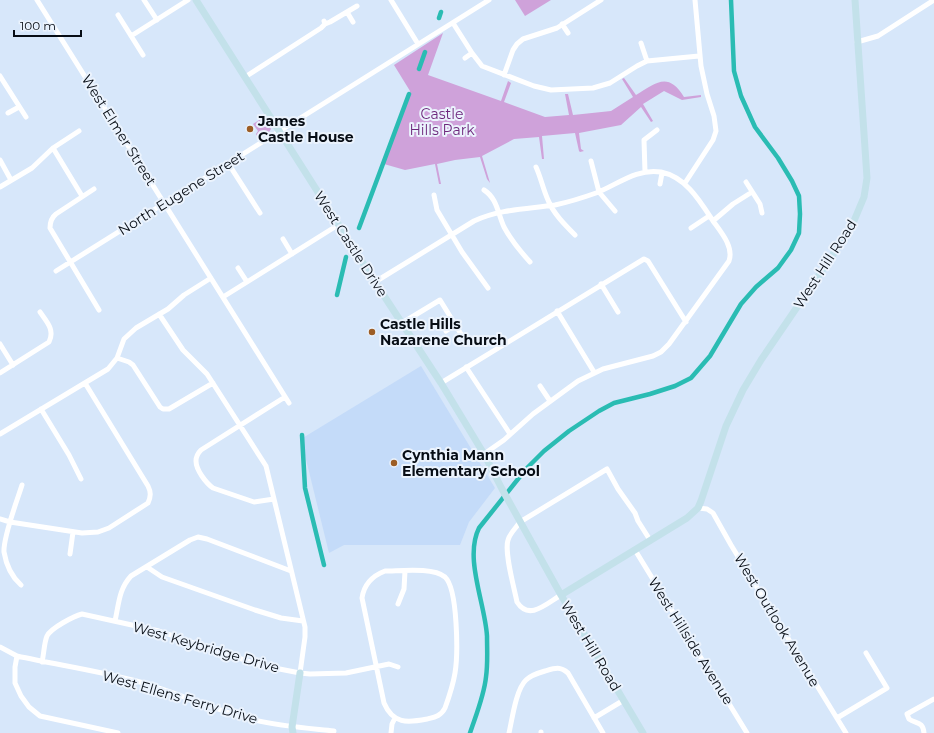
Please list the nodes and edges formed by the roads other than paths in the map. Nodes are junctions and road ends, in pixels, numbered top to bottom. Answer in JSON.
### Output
{"nodes":[{"id":1,"x":38,"y":0,"type":"edge"},
{"id":2,"x":144,"y":0,"type":"edge"},
{"id":3,"x":188,"y":0,"type":"edge"},
{"id":4,"x":196,"y":0,"type":"edge"},
{"id":5,"x":390,"y":0,"type":"edge"},
{"id":6,"x":489,"y":0,"type":"edge"},
{"id":7,"x":601,"y":0,"type":"edge"},
{"id":8,"x":695,"y":0,"type":"edge"},
{"id":9,"x":855,"y":0,"type":"edge"},
{"id":10,"x":934,"y":0,"type":"edge"},
{"id":11,"x":357,"y":6,"type":"dead end"},
{"id":12,"x":347,"y":12,"type":"junction"},
{"id":13,"x":118,"y":15,"type":"dead end"},
{"id":14,"x":156,"y":20,"type":"junction"},
{"id":15,"x":353,"y":22,"type":"dead end"},
{"id":16,"x":453,"y":23,"type":"junction"},
{"id":17,"x":562,"y":24,"type":"junction"},
{"id":18,"x":568,"y":33,"type":"dead end"},
{"id":19,"x":131,"y":36,"type":"junction"},
{"id":20,"x":857,"y":42,"type":"junction"},
{"id":21,"x":641,"y":43,"type":"dead end"},
{"id":22,"x":418,"y":44,"type":"junction"},
{"id":23,"x":472,"y":53,"type":"junction"},
{"id":24,"x":143,"y":55,"type":"dead end"},
{"id":25,"x":699,"y":56,"type":"junction"},
{"id":26,"x":465,"y":58,"type":"dead end"},
{"id":27,"x":647,"y":61,"type":"junction"},
{"id":28,"x":504,"y":75,"type":"junction"},
{"id":29,"x":0,"y":76,"type":"edge"},
{"id":30,"x":245,"y":77,"type":"junction"},
{"id":31,"x":19,"y":106,"type":"junction"},
{"id":32,"x":8,"y":113,"type":"dead end"},
{"id":33,"x":26,"y":117,"type":"dead end"},
{"id":34,"x":657,"y":130,"type":"dead end"},
{"id":35,"x":79,"y":131,"type":"dead end"},
{"id":36,"x":279,"y":131,"type":"junction"},
{"id":37,"x":53,"y":148,"type":"junction"},
{"id":38,"x":0,"y":160,"type":"edge"},
{"id":39,"x":590,"y":161,"type":"dead end"},
{"id":40,"x":228,"y":163,"type":"junction"},
{"id":41,"x":536,"y":167,"type":"dead end"},
{"id":42,"x":645,"y":172,"type":"junction"},
{"id":43,"x":662,"y":173,"type":"junction"},
{"id":44,"x":11,"y":180,"type":"junction"},
{"id":45,"x":746,"y":182,"type":"dead end"},
{"id":46,"x":660,"y":184,"type":"dead end"},
{"id":47,"x":685,"y":184,"type":"junction"},
{"id":48,"x":0,"y":187,"type":"edge"},
{"id":49,"x":94,"y":189,"type":"dead end"},
{"id":50,"x":484,"y":190,"type":"dead end"},
{"id":51,"x":599,"y":192,"type":"junction"},
{"id":52,"x":752,"y":192,"type":"junction"},
{"id":53,"x":434,"y":195,"type":"dead end"},
{"id":54,"x":82,"y":196,"type":"junction"},
{"id":55,"x":165,"y":202,"type":"junction"},
{"id":56,"x":551,"y":205,"type":"junction"},
{"id":57,"x":615,"y":211,"type":"dead end"},
{"id":58,"x":498,"y":212,"type":"junction"},
{"id":59,"x":260,"y":213,"type":"dead end"},
{"id":60,"x":762,"y":213,"type":"dead end"},
{"id":61,"x":710,"y":216,"type":"junction"},
{"id":62,"x":713,"y":220,"type":"junction"},
{"id":63,"x":338,"y":225,"type":"junction"},
{"id":64,"x":692,"y":228,"type":"dead end"},
{"id":65,"x":452,"y":234,"type":"junction"},
{"id":66,"x":574,"y":235,"type":"dead end"},
{"id":67,"x":283,"y":239,"type":"dead end"},
{"id":68,"x":292,"y":254,"type":"junction"},
{"id":69,"x":530,"y":262,"type":"dead end"},
{"id":70,"x":70,"y":263,"type":"junction"},
{"id":71,"x":238,"y":268,"type":"dead end"},
{"id":72,"x":56,"y":272,"type":"dead end"},
{"id":73,"x":211,"y":278,"type":"junction"},
{"id":74,"x":247,"y":282,"type":"junction"},
{"id":75,"x":375,"y":282,"type":"junction"},
{"id":76,"x":601,"y":284,"type":"junction"},
{"id":77,"x":488,"y":288,"type":"dead end"},
{"id":78,"x":223,"y":297,"type":"junction"},
{"id":79,"x":99,"y":310,"type":"dead end"},
{"id":80,"x":557,"y":311,"type":"junction"},
{"id":81,"x":40,"y":312,"type":"dead end"},
{"id":82,"x":618,"y":312,"type":"dead end"},
{"id":83,"x":159,"y":314,"type":"junction"},
{"id":84,"x":686,"y":322,"type":"junction"},
{"id":85,"x":402,"y":323,"type":"junction"},
{"id":86,"x":456,"y":325,"type":"junction"},
{"id":87,"x":446,"y":331,"type":"dead end"},
{"id":88,"x":461,"y":334,"type":"dead end"},
{"id":89,"x":0,"y":344,"type":"edge"},
{"id":90,"x":116,"y":358,"type":"junction"},
{"id":91,"x":13,"y":365,"type":"junction"},
{"id":92,"x":466,"y":367,"type":"junction"},
{"id":93,"x":594,"y":372,"type":"junction"},
{"id":94,"x":0,"y":373,"type":"edge"},
{"id":95,"x":85,"y":382,"type":"junction"},
{"id":96,"x":213,"y":383,"type":"junction"},
{"id":97,"x":441,"y":383,"type":"junction"},
{"id":98,"x":540,"y":386,"type":"dead end"},
{"id":99,"x":285,"y":397,"type":"junction"},
{"id":100,"x":550,"y":402,"type":"junction"},
{"id":101,"x":289,"y":403,"type":"dead end"},
{"id":102,"x":41,"y":409,"type":"junction"},
{"id":103,"x":240,"y":425,"type":"junction"},
{"id":104,"x":0,"y":434,"type":"edge"},
{"id":105,"x":510,"y":434,"type":"junction"},
{"id":106,"x":484,"y":454,"type":"junction"},
{"id":107,"x":81,"y":479,"type":"dead end"},
{"id":108,"x":22,"y":485,"type":"dead end"},
{"id":109,"x":274,"y":499,"type":"junction"},
{"id":110,"x":698,"y":508,"type":"junction"},
{"id":111,"x":0,"y":519,"type":"edge"},
{"id":112,"x":10,"y":522,"type":"junction"},
{"id":113,"x":520,"y":522,"type":"junction"},
{"id":114,"x":73,"y":532,"type":"junction"},
{"id":115,"x":650,"y":540,"type":"junction"},
{"id":116,"x":635,"y":550,"type":"junction"},
{"id":117,"x":70,"y":554,"type":"dead end"},
{"id":118,"x":147,"y":568,"type":"junction"},
{"id":119,"x":291,"y":571,"type":"junction"},
{"id":120,"x":405,"y":571,"type":"junction"},
{"id":121,"x":21,"y":585,"type":"dead end"},
{"id":122,"x":561,"y":595,"type":"junction"},
{"id":123,"x":398,"y":604,"type":"dead end"},
{"id":124,"x":115,"y":621,"type":"junction"},
{"id":125,"x":303,"y":621,"type":"junction"},
{"id":126,"x":0,"y":647,"type":"edge"},
{"id":127,"x":866,"y":653,"type":"dead end"},
{"id":128,"x":17,"y":656,"type":"junction"},
{"id":129,"x":42,"y":662,"type":"junction"},
{"id":130,"x":377,"y":666,"type":"junction"},
{"id":131,"x":398,"y":668,"type":"dead end"},
{"id":132,"x":300,"y":673,"type":"junction"},
{"id":133,"x":934,"y":699,"type":"edge"},
{"id":134,"x":624,"y":700,"type":"junction"},
{"id":135,"x":395,"y":718,"type":"junction"},
{"id":136,"x":594,"y":718,"type":"junction"},
{"id":137,"x":837,"y":718,"type":"junction"},
{"id":138,"x":292,"y":730,"type":"edge"},
{"id":139,"x":334,"y":731,"type":"dead end"},
{"id":140,"x":118,"y":733,"type":"edge"},
{"id":141,"x":391,"y":733,"type":"edge"},
{"id":142,"x":509,"y":733,"type":"edge"},
{"id":143,"x":604,"y":733,"type":"edge"},
{"id":144,"x":643,"y":733,"type":"edge"},
{"id":145,"x":746,"y":733,"type":"edge"},
{"id":146,"x":846,"y":733,"type":"edge"},
{"id":147,"x":924,"y":733,"type":"edge"}],
"edges":[{"from":1,"to":55,"type":"street","name":"West Elmer Street"},
{"from":2,"to":14,"type":"street"},
{"from":3,"to":14,"type":"street"},
{"from":4,"to":30,"type":"street","name":"West Castle Drive"},
{"from":5,"to":22,"type":"street"},
{"from":6,"to":16,"type":"street","name":"North Eugene Street"},
{"from":7,"to":17,"type":"street"},
{"from":8,"to":25,"type":"street"},
{"from":9,"to":20,"type":"street","name":"West Hill Road"},
{"from":10,"to":20,"type":"street"},
{"from":11,"to":12,"type":"street"},
{"from":12,"to":15,"type":"street"},
{"from":12,"to":30,"type":"street"},
{"from":13,"to":19,"type":"street"},
{"from":14,"to":19,"type":"street"},
{"from":16,"to":22,"type":"street","name":"North Eugene Street"},
{"from":16,"to":23,"type":"street"},
{"from":17,"to":18,"type":"street"},
{"from":17,"to":28,"type":"street"},
{"from":19,"to":24,"type":"street"},
{"from":20,"to":110,"type":"street","name":"West Hill Road"},
{"from":21,"to":27,"type":"street"},
{"from":22,"to":36,"type":"street","name":"North Eugene Street"},
{"from":23,"to":26,"type":"street"},
{"from":23,"to":28,"type":"street"},
{"from":25,"to":27,"type":"street"},
{"from":25,"to":47,"type":"street"},
{"from":27,"to":28,"type":"street"},
{"from":29,"to":31,"type":"street"},
{"from":30,"to":36,"type":"street","name":"West Castle Drive"},
{"from":31,"to":32,"type":"street"},
{"from":31,"to":33,"type":"street"},
{"from":34,"to":42,"type":"street"},
{"from":35,"to":37,"type":"street"},
{"from":36,"to":40,"type":"street","name":"North Eugene Street"},
{"from":36,"to":63,"type":"street","name":"West Castle Drive"},
{"from":37,"to":44,"type":"street"},
{"from":37,"to":54,"type":"street"},
{"from":38,"to":44,"type":"street"},
{"from":39,"to":51,"type":"street"},
{"from":40,"to":55,"type":"street","name":"North Eugene Street"},
{"from":40,"to":59,"type":"street"},
{"from":41,"to":56,"type":"street"},
{"from":42,"to":43,"type":"street"},
{"from":42,"to":51,"type":"street"},
{"from":43,"to":46,"type":"street"},
{"from":43,"to":47,"type":"street"},
{"from":44,"to":48,"type":"street"},
{"from":45,"to":52,"type":"street"},
{"from":47,"to":61,"type":"street"},
{"from":49,"to":54,"type":"street"},
{"from":50,"to":58,"type":"street"},
{"from":51,"to":56,"type":"street"},
{"from":51,"to":57,"type":"street"},
{"from":52,"to":60,"type":"street"},
{"from":52,"to":62,"type":"street"},
{"from":53,"to":65,"type":"street"},
{"from":54,"to":70,"type":"street"},
{"from":55,"to":70,"type":"street","name":"North Eugene Street"},
{"from":55,"to":73,"type":"street","name":"West Elmer Street"},
{"from":56,"to":58,"type":"street"},
{"from":56,"to":66,"type":"street"},
{"from":58,"to":65,"type":"street"},
{"from":58,"to":69,"type":"street"},
{"from":61,"to":62,"type":"street"},
{"from":61,"to":64,"type":"street"},
{"from":62,"to":84,"type":"street"},
{"from":63,"to":68,"type":"street"},
{"from":63,"to":75,"type":"street","name":"West Castle Drive"},
{"from":65,"to":75,"type":"street"},
{"from":65,"to":77,"type":"street"},
{"from":67,"to":68,"type":"street"},
{"from":68,"to":74,"type":"street"},
{"from":70,"to":72,"type":"street","name":"North Eugene Street"},
{"from":70,"to":79,"type":"street"},
{"from":71,"to":74,"type":"street"},
{"from":73,"to":78,"type":"street","name":"West Elmer Street"},
{"from":73,"to":83,"type":"street"},
{"from":74,"to":78,"type":"street"},
{"from":75,"to":85,"type":"street","name":"West Castle Drive"},
{"from":76,"to":80,"type":"street"},
{"from":76,"to":82,"type":"street"},
{"from":76,"to":84,"type":"street"},
{"from":78,"to":99,"type":"street","name":"West Elmer Street"},
{"from":80,"to":92,"type":"street"},
{"from":80,"to":93,"type":"street"},
{"from":81,"to":91,"type":"street"},
{"from":83,"to":90,"type":"street"},
{"from":83,"to":96,"type":"street"},
{"from":84,"to":93,"type":"street"},
{"from":85,"to":86,"type":"street"},
{"from":85,"to":97,"type":"street","name":"West Castle Drive"},
{"from":86,"to":87,"type":"street"},
{"from":86,"to":88,"type":"street"},
{"from":89,"to":91,"type":"street"},
{"from":90,"to":95,"type":"street"},
{"from":90,"to":96,"type":"street"},
{"from":91,"to":94,"type":"street"},
{"from":92,"to":97,"type":"street"},
{"from":92,"to":105,"type":"street"},
{"from":93,"to":100,"type":"street"},
{"from":95,"to":102,"type":"street"},
{"from":95,"to":114,"type":"street"},
{"from":96,"to":103,"type":"street"},
{"from":97,"to":106,"type":"street","name":"West Castle Drive"},
{"from":98,"to":100,"type":"street"},
{"from":99,"to":101,"type":"street","name":"West Elmer Street"},
{"from":99,"to":103,"type":"street"},
{"from":100,"to":105,"type":"street"},
{"from":102,"to":104,"type":"street"},
{"from":102,"to":107,"type":"street"},
{"from":103,"to":109,"type":"street"},
{"from":103,"to":109,"type":"street"},
{"from":105,"to":106,"type":"street"},
{"from":106,"to":113,"type":"street","name":"West Castle Drive"},
{"from":108,"to":112,"type":"street"},
{"from":109,"to":119,"type":"street"},
{"from":110,"to":115,"type":"street","name":"West Hill Road"},
{"from":110,"to":137,"type":"street","name":"West Outlook Avenue"},
{"from":111,"to":112,"type":"street"},
{"from":112,"to":114,"type":"street"},
{"from":112,"to":121,"type":"street"},
{"from":113,"to":115,"type":"street"},
{"from":113,"to":122,"type":"street","name":"West Castle Drive"},
{"from":113,"to":122,"type":"street"},
{"from":114,"to":117,"type":"street"},
{"from":115,"to":116,"type":"street","name":"West Hill Road"},
{"from":116,"to":122,"type":"street","name":"West Hill Road"},
{"from":116,"to":145,"type":"street","name":"West Hillside Avenue"},
{"from":118,"to":119,"type":"street"},
{"from":118,"to":124,"type":"street"},
{"from":118,"to":125,"type":"street"},
{"from":119,"to":125,"type":"street"},
{"from":120,"to":123,"type":"street"},
{"from":120,"to":130,"type":"street"},
{"from":120,"to":135,"type":"street"},
{"from":122,"to":134,"type":"street","name":"West Hill Road"},
{"from":124,"to":129,"type":"street","name":"West Keybridge Drive"},
{"from":124,"to":132,"type":"street","name":"West Keybridge Drive"},
{"from":125,"to":132,"type":"street"},
{"from":126,"to":128,"type":"street","name":"West Ellens Ferry Drive"},
{"from":127,"to":137,"type":"street"},
{"from":128,"to":129,"type":"street","name":"West Ellens Ferry Drive"},
{"from":128,"to":140,"type":"street"},
{"from":129,"to":138,"type":"street","name":"West Ellens Ferry Drive"},
{"from":130,"to":131,"type":"street","name":"West Keybridge Drive"},
{"from":130,"to":132,"type":"street","name":"West Keybridge Drive"},
{"from":130,"to":135,"type":"street"},
{"from":132,"to":138,"type":"street"},
{"from":133,"to":147,"type":"street"},
{"from":134,"to":136,"type":"street"},
{"from":134,"to":144,"type":"street","name":"West Hill Road"},
{"from":135,"to":141,"type":"street"},
{"from":136,"to":142,"type":"street"},
{"from":136,"to":143,"type":"street"},
{"from":137,"to":146,"type":"street","name":"West Outlook Avenue"},
{"from":138,"to":139,"type":"street","name":"West Ellens Ferry Drive"}]}
